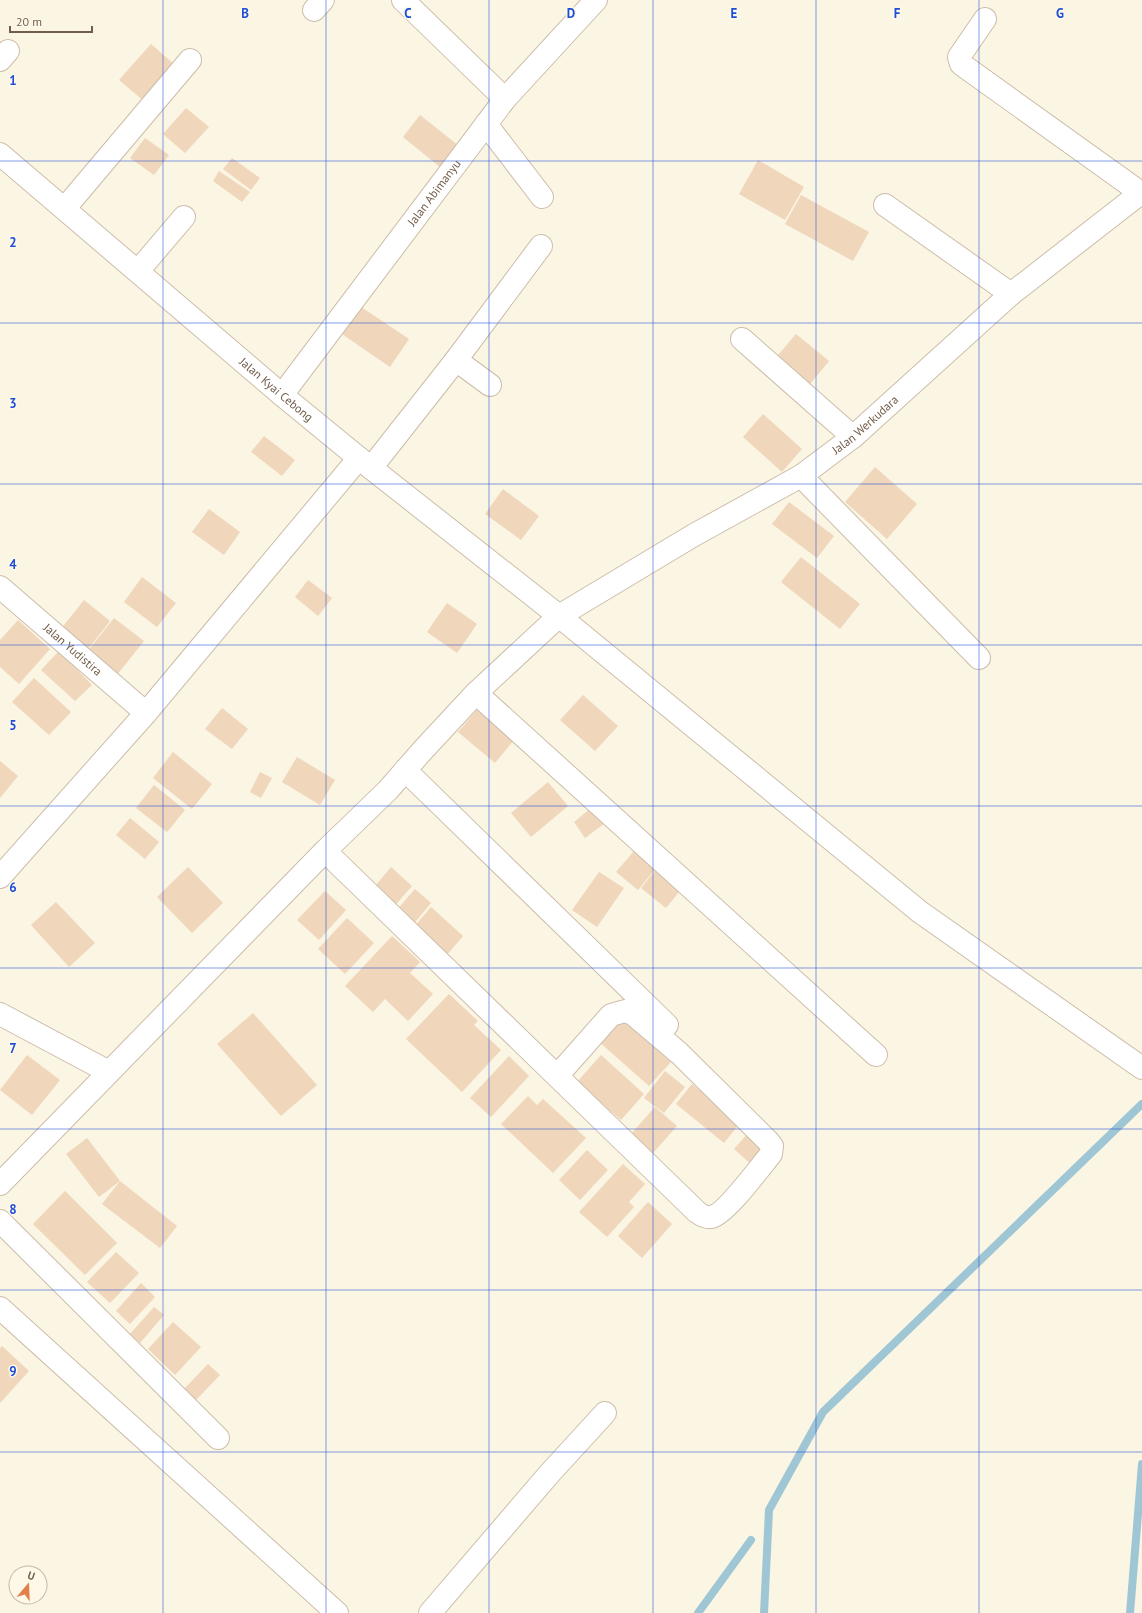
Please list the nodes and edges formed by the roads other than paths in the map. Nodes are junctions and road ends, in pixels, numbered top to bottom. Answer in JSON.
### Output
{"nodes":[{"id":1,"x":403,"y":0,"type":"edge"},
{"id":2,"x":596,"y":0,"type":"edge"},
{"id":3,"x":985,"y":19,"type":"dead end"},
{"id":4,"x":190,"y":60,"type":"dead end"},
{"id":5,"x":505,"y":99,"type":"junction"},
{"id":6,"x":486,"y":124,"type":"junction"},
{"id":7,"x":0,"y":154,"type":"edge"},
{"id":8,"x":1142,"y":192,"type":"edge"},
{"id":9,"x":542,"y":197,"type":"dead end"},
{"id":10,"x":885,"y":205,"type":"dead end"},
{"id":11,"x":65,"y":208,"type":"junction"},
{"id":12,"x":184,"y":217,"type":"dead end"},
{"id":13,"x":541,"y":246,"type":"dead end"},
{"id":14,"x":138,"y":271,"type":"junction"},
{"id":15,"x":1011,"y":294,"type":"junction"},
{"id":16,"x":742,"y":339,"type":"dead end"},
{"id":17,"x":456,"y":360,"type":"junction"},
{"id":18,"x":490,"y":385,"type":"dead end"},
{"id":19,"x":282,"y":395,"type":"junction"},
{"id":20,"x":853,"y":437,"type":"junction"},
{"id":21,"x":365,"y":463,"type":"junction"},
{"id":22,"x":801,"y":476,"type":"junction"},
{"id":23,"x":0,"y":587,"type":"edge"},
{"id":24,"x":559,"y":616,"type":"junction"},
{"id":25,"x":979,"y":658,"type":"dead end"},
{"id":26,"x":476,"y":693,"type":"junction"},
{"id":27,"x":146,"y":713,"type":"junction"},
{"id":28,"x":405,"y":770,"type":"junction"},
{"id":29,"x":325,"y":851,"type":"junction"},
{"id":30,"x":0,"y":877,"type":"edge"},
{"id":31,"x":0,"y":1014,"type":"edge"},
{"id":32,"x":876,"y":1056,"type":"dead end"},
{"id":33,"x":1142,"y":1068,"type":"edge"},
{"id":34,"x":109,"y":1072,"type":"junction"},
{"id":35,"x":556,"y":1076,"type":"junction"},
{"id":36,"x":784,"y":1139,"type":"dead end"},
{"id":37,"x":0,"y":1184,"type":"edge"},
{"id":38,"x":0,"y":1221,"type":"edge"},
{"id":39,"x":0,"y":1308,"type":"edge"},
{"id":40,"x":605,"y":1413,"type":"dead end"},
{"id":41,"x":218,"y":1438,"type":"dead end"},
{"id":42,"x":337,"y":1613,"type":"edge"},
{"id":43,"x":430,"y":1613,"type":"edge"}],
"edges":[{"from":1,"to":5,"type":"street"},
{"from":2,"to":5,"type":"street","name":"Jalan Abimanyu"},
{"from":3,"to":8,"type":"street"},
{"from":4,"to":11,"type":"street"},
{"from":5,"to":6,"type":"street","name":"Jalan Abimanyu"},
{"from":6,"to":9,"type":"street"},
{"from":6,"to":19,"type":"street","name":"Jalan Abimanyu"},
{"from":7,"to":11,"type":"street","name":"Jalan Kyai Cebong"},
{"from":8,"to":15,"type":"street","name":"Jalan Werkudara"},
{"from":10,"to":15,"type":"street"},
{"from":11,"to":14,"type":"street","name":"Jalan Kyai Cebong"},
{"from":12,"to":14,"type":"street"},
{"from":13,"to":17,"type":"street"},
{"from":14,"to":19,"type":"street","name":"Jalan Kyai Cebong"},
{"from":15,"to":20,"type":"street","name":"Jalan Werkudara"},
{"from":16,"to":20,"type":"street"},
{"from":17,"to":18,"type":"street"},
{"from":17,"to":21,"type":"street"},
{"from":19,"to":21,"type":"street","name":"Jalan Kyai Cebong"},
{"from":20,"to":22,"type":"street","name":"Jalan Werkudara"},
{"from":21,"to":24,"type":"street","name":"Jalan Kyai Cebong"},
{"from":21,"to":27,"type":"street"},
{"from":22,"to":24,"type":"street","name":"Jalan Werkudara"},
{"from":22,"to":25,"type":"street"},
{"from":23,"to":27,"type":"street","name":"Jalan Yudistira"},
{"from":24,"to":26,"type":"street","name":"Jalan Werkudara"},
{"from":24,"to":33,"type":"street","name":"Jalan Kyai Cebong"},
{"from":26,"to":28,"type":"street","name":"Jalan Werkudara"},
{"from":26,"to":32,"type":"street"},
{"from":27,"to":30,"type":"street"},
{"from":28,"to":29,"type":"street","name":"Jalan Werkudara"},
{"from":28,"to":36,"type":"street"},
{"from":29,"to":34,"type":"street","name":"Jalan Werkudara"},
{"from":29,"to":35,"type":"street"},
{"from":31,"to":34,"type":"street"},
{"from":34,"to":37,"type":"street","name":"Jalan Werkudara"},
{"from":35,"to":35,"type":"street"},
{"from":38,"to":41,"type":"street"},
{"from":39,"to":42,"type":"street"},
{"from":40,"to":43,"type":"street"}]}
